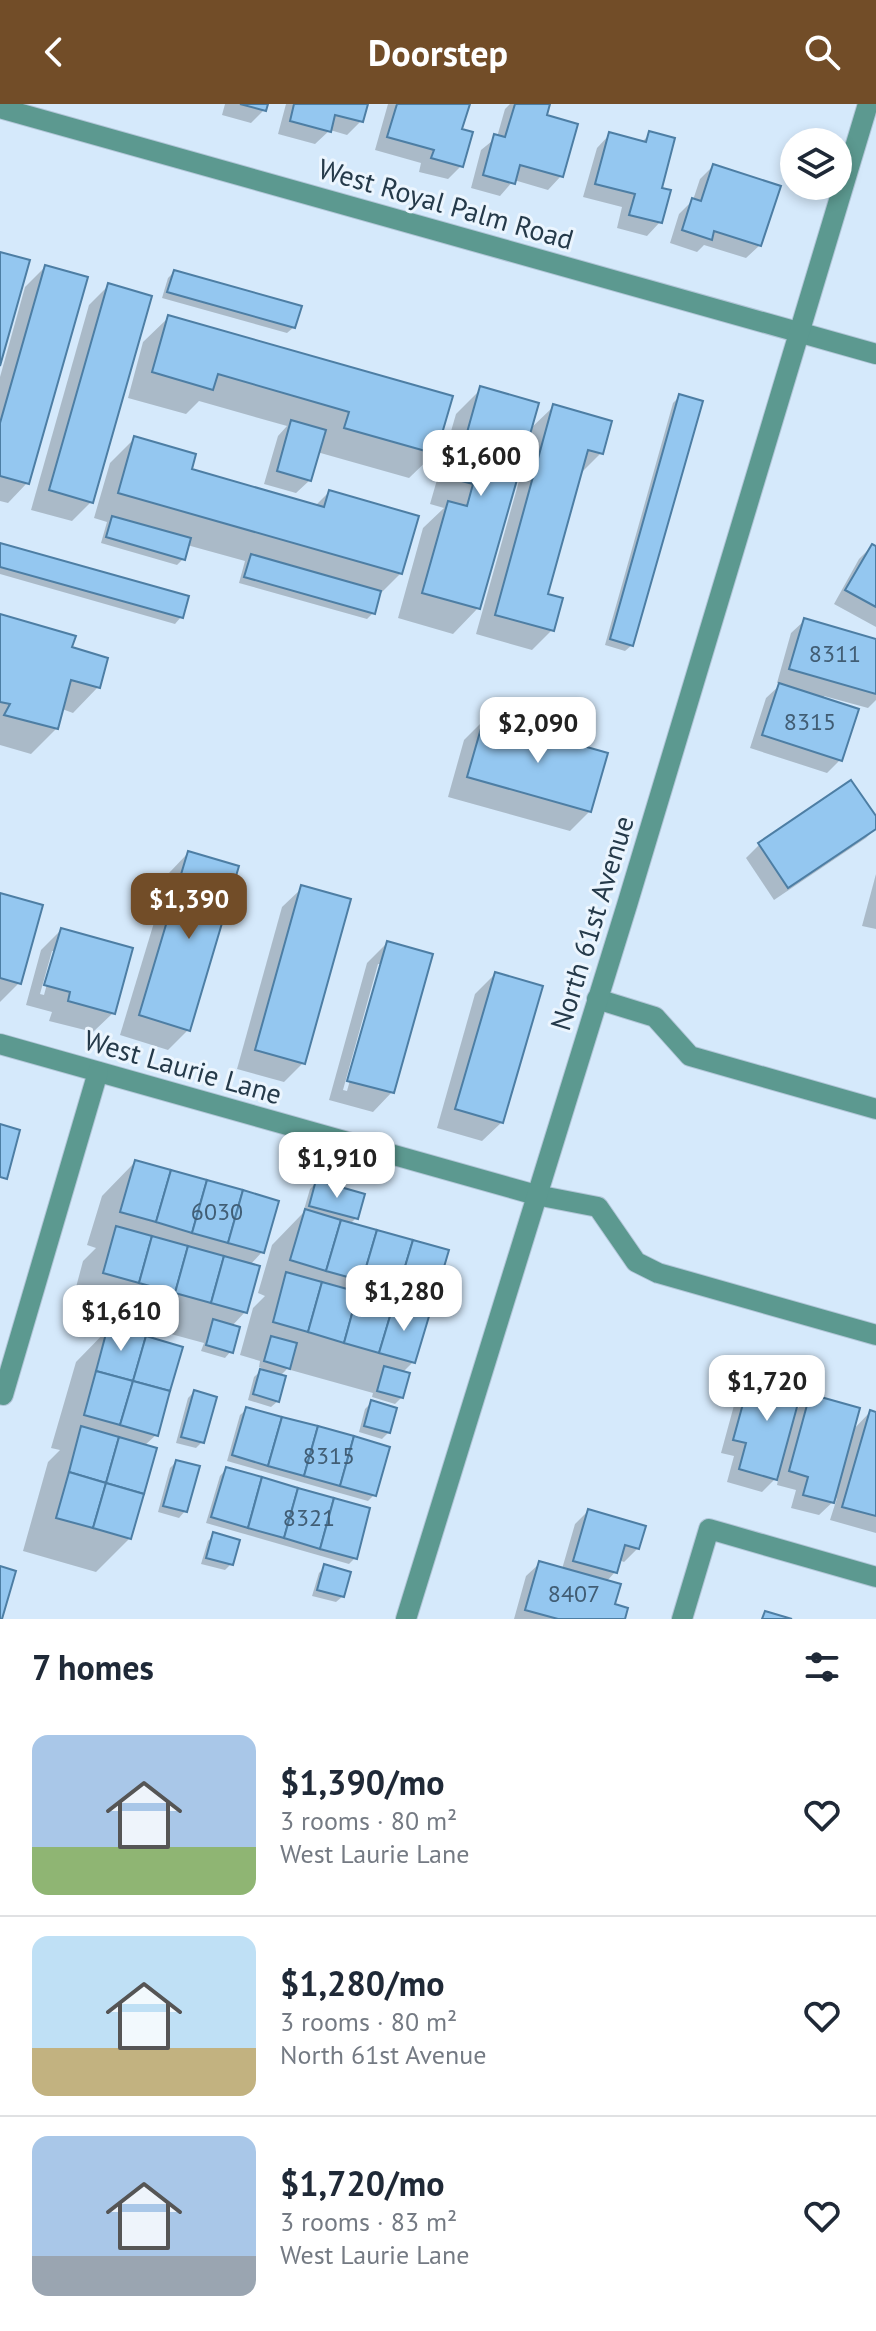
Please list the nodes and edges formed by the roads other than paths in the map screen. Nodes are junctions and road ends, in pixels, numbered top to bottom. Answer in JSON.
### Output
{"nodes":[{"id":1,"x":868,"y":104,"type":"edge"},
{"id":2,"x":0,"y":108,"type":"edge"},
{"id":3,"x":800,"y":333,"type":"junction"},
{"id":4,"x":876,"y":354,"type":"edge"},
{"id":5,"x":597,"y":999,"type":"junction"},
{"id":6,"x":0,"y":1044,"type":"edge"},
{"id":7,"x":98,"y":1072,"type":"junction"},
{"id":8,"x":876,"y":1109,"type":"edge"},
{"id":9,"x":536,"y":1195,"type":"junction"},
{"id":10,"x":876,"y":1335,"type":"edge"},
{"id":11,"x":3,"y":1395,"type":"dead end"},
{"id":12,"x":876,"y":1577,"type":"edge"},
{"id":13,"x":406,"y":1619,"type":"edge"},
{"id":14,"x":682,"y":1619,"type":"edge"}],
"edges":[{"from":1,"to":3,"type":"street","name":"North 61st Avenue"},
{"from":2,"to":3,"type":"street","name":"West Royal Palm Road"},
{"from":3,"to":4,"type":"street","name":"West Royal Palm Road"},
{"from":3,"to":5,"type":"street","name":"North 61st Avenue"},
{"from":5,"to":8,"type":"street"},
{"from":5,"to":9,"type":"street","name":"North 61st Avenue"},
{"from":6,"to":7,"type":"street","name":"West Laurie Lane"},
{"from":7,"to":9,"type":"street","name":"West Laurie Lane"},
{"from":7,"to":11,"type":"street"},
{"from":9,"to":10,"type":"street","name":"West Laurie Lane"},
{"from":9,"to":13,"type":"street","name":"North 61st Avenue"},
{"from":12,"to":14,"type":"street"}]}
